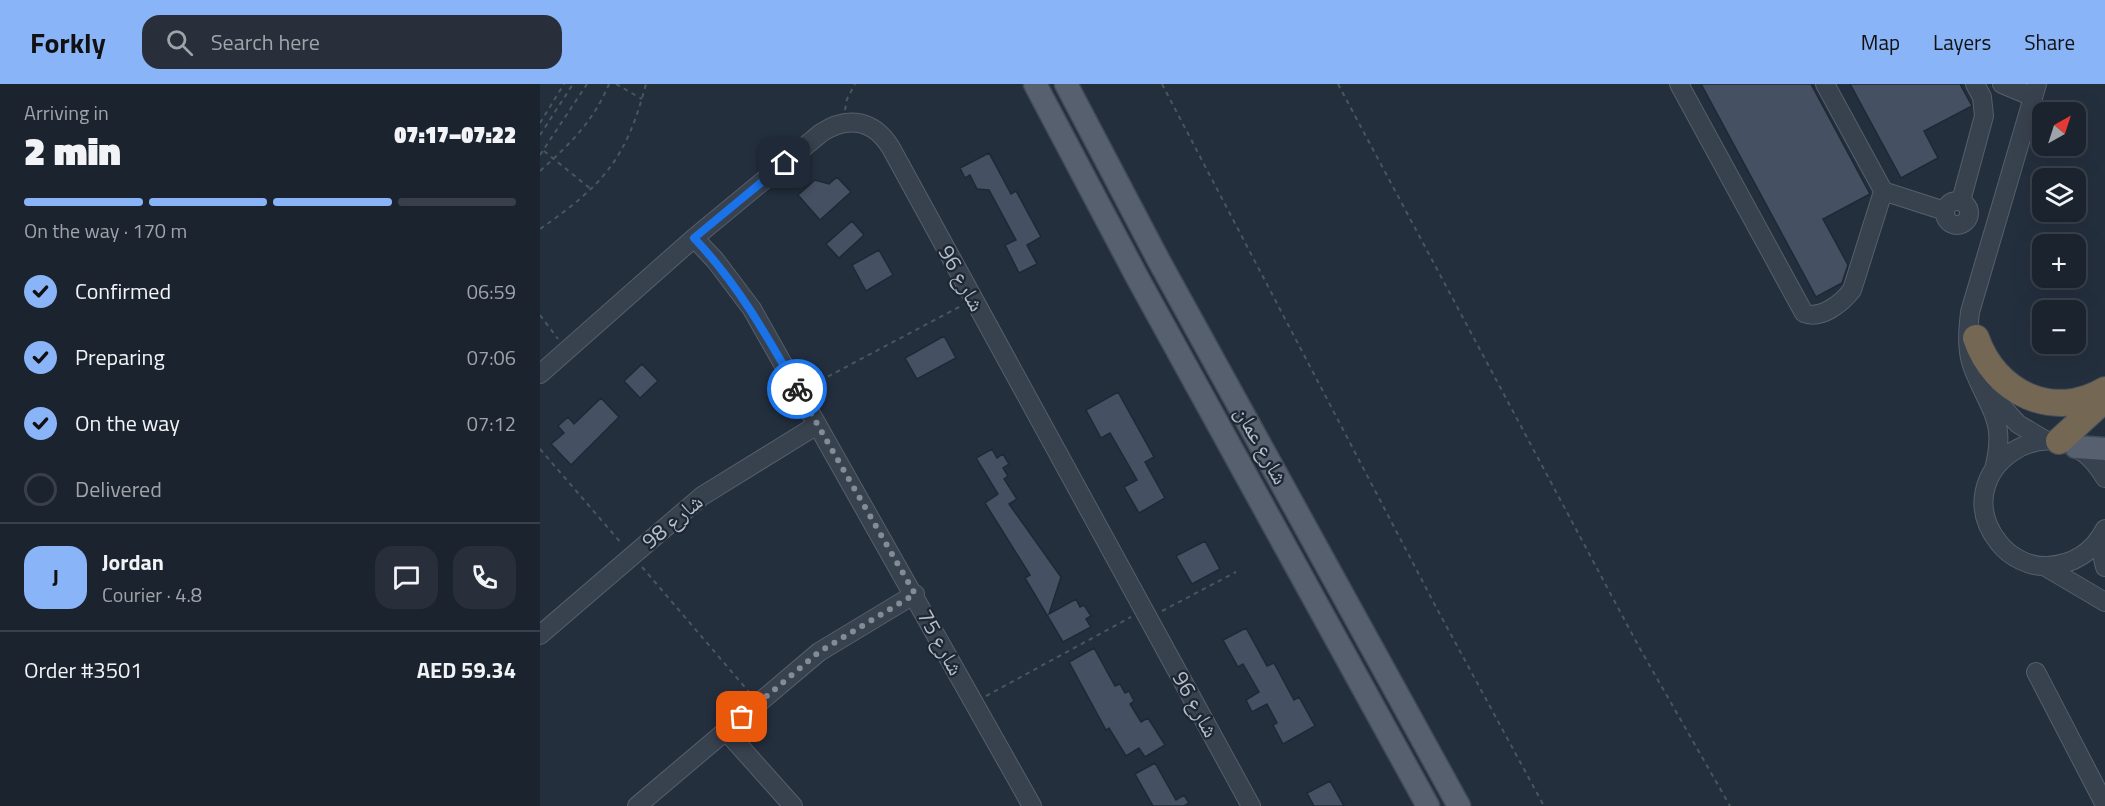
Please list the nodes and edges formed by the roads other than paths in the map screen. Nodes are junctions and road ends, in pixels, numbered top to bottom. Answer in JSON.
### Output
{"nodes":[{"id":1,"x":1035,"y":84,"type":"edge"},
{"id":2,"x":1066,"y":84,"type":"edge"},
{"id":3,"x":1679,"y":84,"type":"edge"},
{"id":4,"x":1825,"y":84,"type":"edge"},
{"id":5,"x":1975,"y":84,"type":"edge"},
{"id":6,"x":2002,"y":84,"type":"edge"},
{"id":7,"x":2035,"y":90,"type":"edge"},
{"id":8,"x":1885,"y":194,"type":"junction"},
{"id":9,"x":1965,"y":209,"type":"junction"},
{"id":10,"x":1995,"y":225,"type":"junction"},
{"id":11,"x":694,"y":238,"type":"junction"},
{"id":12,"x":1978,"y":290,"type":"junction"},
{"id":13,"x":1976,"y":338,"type":"junction"},
{"id":14,"x":540,"y":374,"type":"edge"},
{"id":15,"x":2105,"y":390,"type":"edge"},
{"id":16,"x":2105,"y":399,"type":"edge"},
{"id":17,"x":817,"y":425,"type":"junction"},
{"id":18,"x":2060,"y":443,"type":"junction"},
{"id":19,"x":2105,"y":449,"type":"edge"},
{"id":20,"x":1994,"y":469,"type":"junction"},
{"id":21,"x":2105,"y":478,"type":"edge"},
{"id":22,"x":2102,"y":535,"type":"edge"},
{"id":23,"x":2044,"y":566,"type":"junction"},
{"id":24,"x":2105,"y":567,"type":"edge"},
{"id":25,"x":915,"y":594,"type":"junction"},
{"id":26,"x":2105,"y":602,"type":"edge"},
{"id":27,"x":540,"y":635,"type":"edge"},
{"id":28,"x":2036,"y":672,"type":"dead end"},
{"id":29,"x":726,"y":731,"type":"junction"},
{"id":30,"x":2102,"y":795,"type":"edge"},
{"id":31,"x":637,"y":806,"type":"edge"},
{"id":32,"x":793,"y":806,"type":"edge"},
{"id":33,"x":1032,"y":806,"type":"edge"},
{"id":34,"x":1251,"y":806,"type":"edge"},
{"id":35,"x":1428,"y":806,"type":"edge"},
{"id":36,"x":1459,"y":806,"type":"edge"}],
"edges":[{"from":1,"to":35,"type":"main road","name":"شارع عمان"},
{"from":2,"to":36,"type":"main road","name":"شارع عمان"},
{"from":3,"to":8,"type":"street"},
{"from":4,"to":8,"type":"street"},
{"from":5,"to":9,"type":"street"},
{"from":6,"to":7,"type":"street"},
{"from":7,"to":10,"type":"street"},
{"from":8,"to":9,"type":"street"},
{"from":9,"to":10,"type":"street"},
{"from":10,"to":12,"type":"street"},
{"from":11,"to":14,"type":"street"},
{"from":11,"to":17,"type":"street","name":"شارع 75"},
{"from":11,"to":34,"type":"street","name":"شارع 96"},
{"from":12,"to":13,"type":"street"},
{"from":12,"to":20,"type":"street"},
{"from":13,"to":15,"type":"highway"},
{"from":13,"to":18,"type":"street"},
{"from":16,"to":18,"type":"highway"},
{"from":17,"to":25,"type":"street","name":"شارع 75"},
{"from":17,"to":27,"type":"street","name":"شارع 98"},
{"from":18,"to":19,"type":"main road"},
{"from":18,"to":20,"type":"street"},
{"from":18,"to":21,"type":"street"},
{"from":20,"to":23,"type":"street"},
{"from":22,"to":23,"type":"street"},
{"from":22,"to":24,"type":"street"},
{"from":23,"to":26,"type":"street"},
{"from":25,"to":29,"type":"street"},
{"from":25,"to":33,"type":"street","name":"شارع 75"},
{"from":28,"to":30,"type":"street"},
{"from":29,"to":31,"type":"street"},
{"from":29,"to":32,"type":"street"}]}
